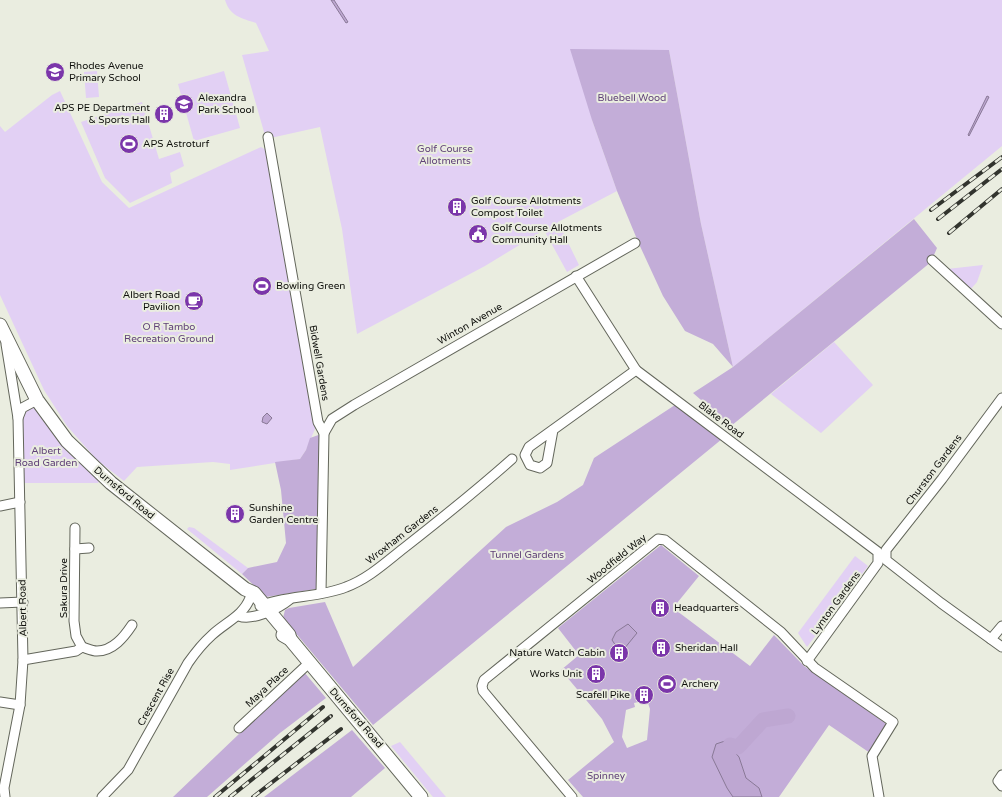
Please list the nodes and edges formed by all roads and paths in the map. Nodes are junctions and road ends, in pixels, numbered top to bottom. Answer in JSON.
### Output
{"nodes":[{"id":1,"x":268,"y":137,"type":"dead end"},
{"id":2,"x":635,"y":244,"type":"dead end"},
{"id":3,"x":932,"y":260,"type":"dead end"},
{"id":4,"x":576,"y":276,"type":"junction"},
{"id":5,"x":1002,"y":324,"type":"edge"},
{"id":6,"x":2,"y":329,"type":"edge"},
{"id":7,"x":636,"y":370,"type":"junction"},
{"id":8,"x":1002,"y":398,"type":"edge"},
{"id":9,"x":36,"y":400,"type":"junction"},
{"id":10,"x":18,"y":418,"type":"junction"},
{"id":11,"x":552,"y":430,"type":"dead end"},
{"id":12,"x":324,"y":433,"type":"junction"},
{"id":13,"x":512,"y":459,"type":"dead end"},
{"id":14,"x":20,"y":502,"type":"junction"},
{"id":15,"x":0,"y":506,"type":"edge"},
{"id":16,"x":75,"y":528,"type":"dead end"},
{"id":17,"x":89,"y":548,"type":"dead end"},
{"id":18,"x":75,"y":549,"type":"junction"},
{"id":19,"x":882,"y":556,"type":"junction"},
{"id":20,"x":321,"y":593,"type":"junction"},
{"id":21,"x":23,"y":602,"type":"junction"},
{"id":22,"x":0,"y":603,"type":"edge"},
{"id":23,"x":259,"y":604,"type":"junction"},
{"id":24,"x":239,"y":616,"type":"junction"},
{"id":25,"x":132,"y":625,"type":"dead end"},
{"id":26,"x":1002,"y":626,"type":"edge"},
{"id":27,"x":991,"y":639,"type":"junction"},
{"id":28,"x":82,"y":647,"type":"junction"},
{"id":29,"x":1002,"y":647,"type":"edge"},
{"id":30,"x":23,"y":660,"type":"junction"},
{"id":31,"x":807,"y":661,"type":"junction"},
{"id":32,"x":309,"y":662,"type":"junction"},
{"id":33,"x":0,"y":702,"type":"edge"},
{"id":34,"x":20,"y":705,"type":"junction"},
{"id":35,"x":240,"y":728,"type":"dead end"},
{"id":36,"x":1002,"y":775,"type":"edge"},
{"id":37,"x":1002,"y":786,"type":"edge"},
{"id":38,"x":3,"y":791,"type":"edge"},
{"id":39,"x":102,"y":797,"type":"edge"},
{"id":40,"x":421,"y":797,"type":"edge"},
{"id":41,"x":572,"y":797,"type":"edge"},
{"id":42,"x":879,"y":797,"type":"edge"}],
"edges":[{"from":1,"to":12,"type":"street","name":"Bidwell Gardens"},
{"from":2,"to":4,"type":"street","name":"Winton Avenue"},
{"from":3,"to":5,"type":"street"},
{"from":4,"to":7,"type":"street","name":"Blake Road"},
{"from":4,"to":12,"type":"street","name":"Winton Avenue"},
{"from":6,"to":9,"type":"main road","name":"Durnsford Road"},
{"from":6,"to":10,"type":"street","name":"Albert Road"},
{"from":7,"to":11,"type":"street"},
{"from":7,"to":19,"type":"street","name":"Blake Road"},
{"from":8,"to":19,"type":"street","name":"Churston Gardens"},
{"from":9,"to":10,"type":"street"},
{"from":9,"to":23,"type":"main road","name":"Durnsford Road"},
{"from":10,"to":14,"type":"street","name":"Albert Road"},
{"from":12,"to":20,"type":"street","name":"Bidwell Gardens"},
{"from":13,"to":20,"type":"street","name":"Wroxham Gardens"},
{"from":14,"to":15,"type":"street"},
{"from":14,"to":21,"type":"street","name":"Albert Road"},
{"from":16,"to":18,"type":"street","name":"Sakura Drive"},
{"from":17,"to":18,"type":"street"},
{"from":18,"to":28,"type":"street","name":"Sakura Drive"},
{"from":19,"to":27,"type":"street","name":"Blake Road"},
{"from":19,"to":31,"type":"street","name":"Lynton Gardens"},
{"from":20,"to":23,"type":"street","name":"Wroxham Gardens"},
{"from":21,"to":22,"type":"street"},
{"from":21,"to":30,"type":"street","name":"Albert Road"},
{"from":23,"to":24,"type":"street","name":"Crescent Rise"},
{"from":23,"to":24,"type":"street"},
{"from":23,"to":32,"type":"main road","name":"Durnsford Road"},
{"from":24,"to":39,"type":"street","name":"Crescent Rise"},
{"from":25,"to":28,"type":"street"},
{"from":26,"to":27,"type":"street"},
{"from":27,"to":29,"type":"street","name":"Blake Road"},
{"from":28,"to":30,"type":"street"},
{"from":30,"to":34,"type":"street","name":"Albert Road"},
{"from":31,"to":41,"type":"street","name":"Woodfield Way"},
{"from":31,"to":42,"type":"street","name":"Woodfield Way"},
{"from":32,"to":35,"type":"street","name":"Maya Place"},
{"from":32,"to":40,"type":"main road","name":"Durnsford Road"},
{"from":33,"to":34,"type":"street"},
{"from":34,"to":38,"type":"street","name":"Albert Road"},
{"from":36,"to":37,"type":"street"}]}
